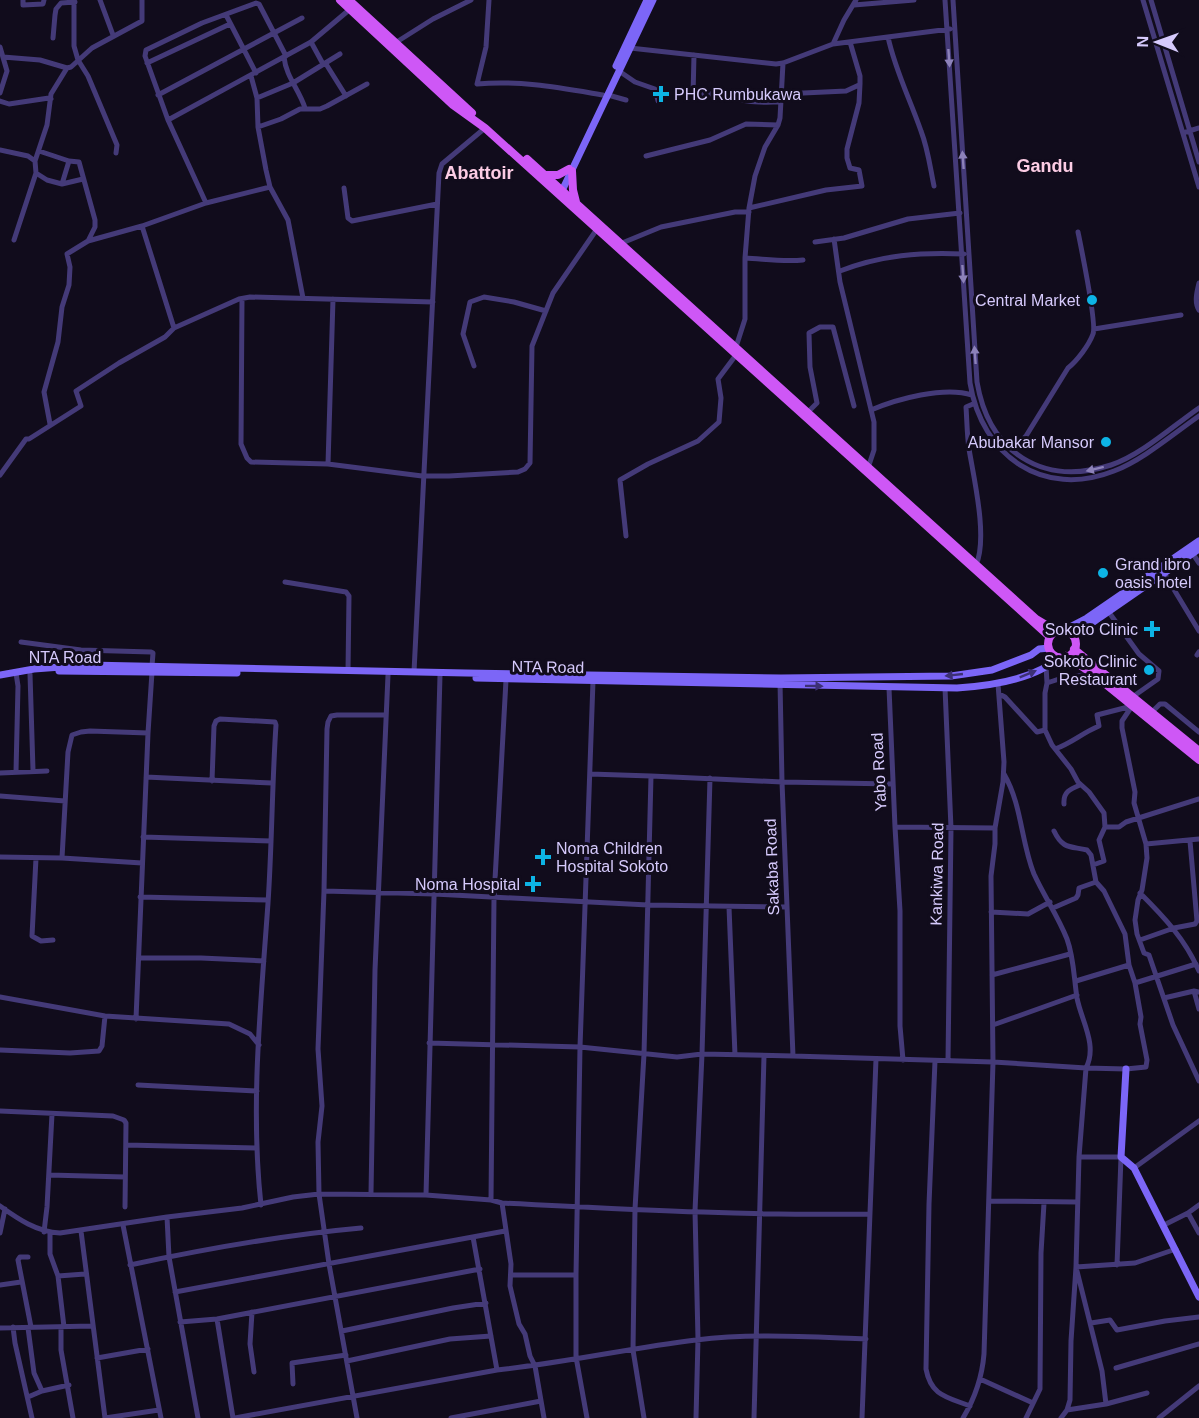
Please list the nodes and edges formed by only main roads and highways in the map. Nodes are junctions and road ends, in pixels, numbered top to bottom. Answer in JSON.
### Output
{"nodes":[{"id":1,"x":340,"y":0,"type":"edge"},
{"id":2,"x":349,"y":0,"type":"edge"},
{"id":3,"x":647,"y":0,"type":"edge"},
{"id":4,"x":653,"y":0,"type":"edge"},
{"id":5,"x":605,"y":95,"type":"junction"},
{"id":6,"x":570,"y":170,"type":"junction"},
{"id":7,"x":546,"y":176,"type":"junction"},
{"id":8,"x":559,"y":191,"type":"junction"},
{"id":9,"x":576,"y":203,"type":"junction"},
{"id":10,"x":736,"y":351,"type":"junction"},
{"id":11,"x":1199,"y":541,"type":"edge"},
{"id":12,"x":1196,"y":551,"type":"edge"},
{"id":13,"x":1057,"y":633,"type":"junction"},
{"id":14,"x":1073,"y":636,"type":"junction"},
{"id":15,"x":1049,"y":648,"type":"junction"},
{"id":16,"x":1074,"y":649,"type":"junction"},
{"id":17,"x":1063,"y":657,"type":"junction"},
{"id":18,"x":152,"y":669,"type":"junction"},
{"id":19,"x":18,"y":673,"type":"junction"},
{"id":20,"x":0,"y":675,"type":"edge"},
{"id":21,"x":781,"y":681,"type":"junction"},
{"id":22,"x":1132,"y":702,"type":"junction"},
{"id":23,"x":1199,"y":752,"type":"edge"},
{"id":24,"x":1199,"y":760,"type":"edge"},
{"id":25,"x":1126,"y":1069,"type":"road end"},
{"id":26,"x":1199,"y":1297,"type":"edge"}],
"edges":[{"from":1,"to":8,"type":"main road"},
{"from":2,"to":7,"type":"main road"},
{"from":3,"to":5,"type":"main road"},
{"from":4,"to":5,"type":"main road"},
{"from":5,"to":6,"type":"main road"},
{"from":6,"to":7,"type":"main road"},
{"from":6,"to":8,"type":"main road"},
{"from":6,"to":9,"type":"main road"},
{"from":7,"to":8,"type":"main road"},
{"from":8,"to":9,"type":"main road"},
{"from":8,"to":10,"type":"main road"},
{"from":9,"to":10,"type":"main road"},
{"from":10,"to":13,"type":"main road"},
{"from":10,"to":13,"type":"main road"},
{"from":11,"to":13,"type":"main road"},
{"from":12,"to":14,"type":"main road"},
{"from":13,"to":14,"type":"main road"},
{"from":13,"to":15,"type":"main road"},
{"from":14,"to":16,"type":"main road"},
{"from":15,"to":17,"type":"main road"},
{"from":15,"to":21,"type":"main road","name":"NTA Road","one_way":true},
{"from":16,"to":17,"type":"main road"},
{"from":16,"to":22,"type":"main road"},
{"from":21,"to":17,"type":"main road","name":"NTA Road","one_way":true},
{"from":17,"to":22,"type":"main road"},
{"from":18,"to":19,"type":"main road","name":"NTA Road"},
{"from":18,"to":19,"type":"main road","name":"NTA Road"},
{"from":18,"to":21,"type":"main road","name":"NTA Road"},
{"from":18,"to":21,"type":"main road","name":"NTA Road"},
{"from":19,"to":20,"type":"main road"},
{"from":22,"to":23,"type":"main road"},
{"from":22,"to":24,"type":"main road"},
{"from":25,"to":26,"type":"main road"}]}
